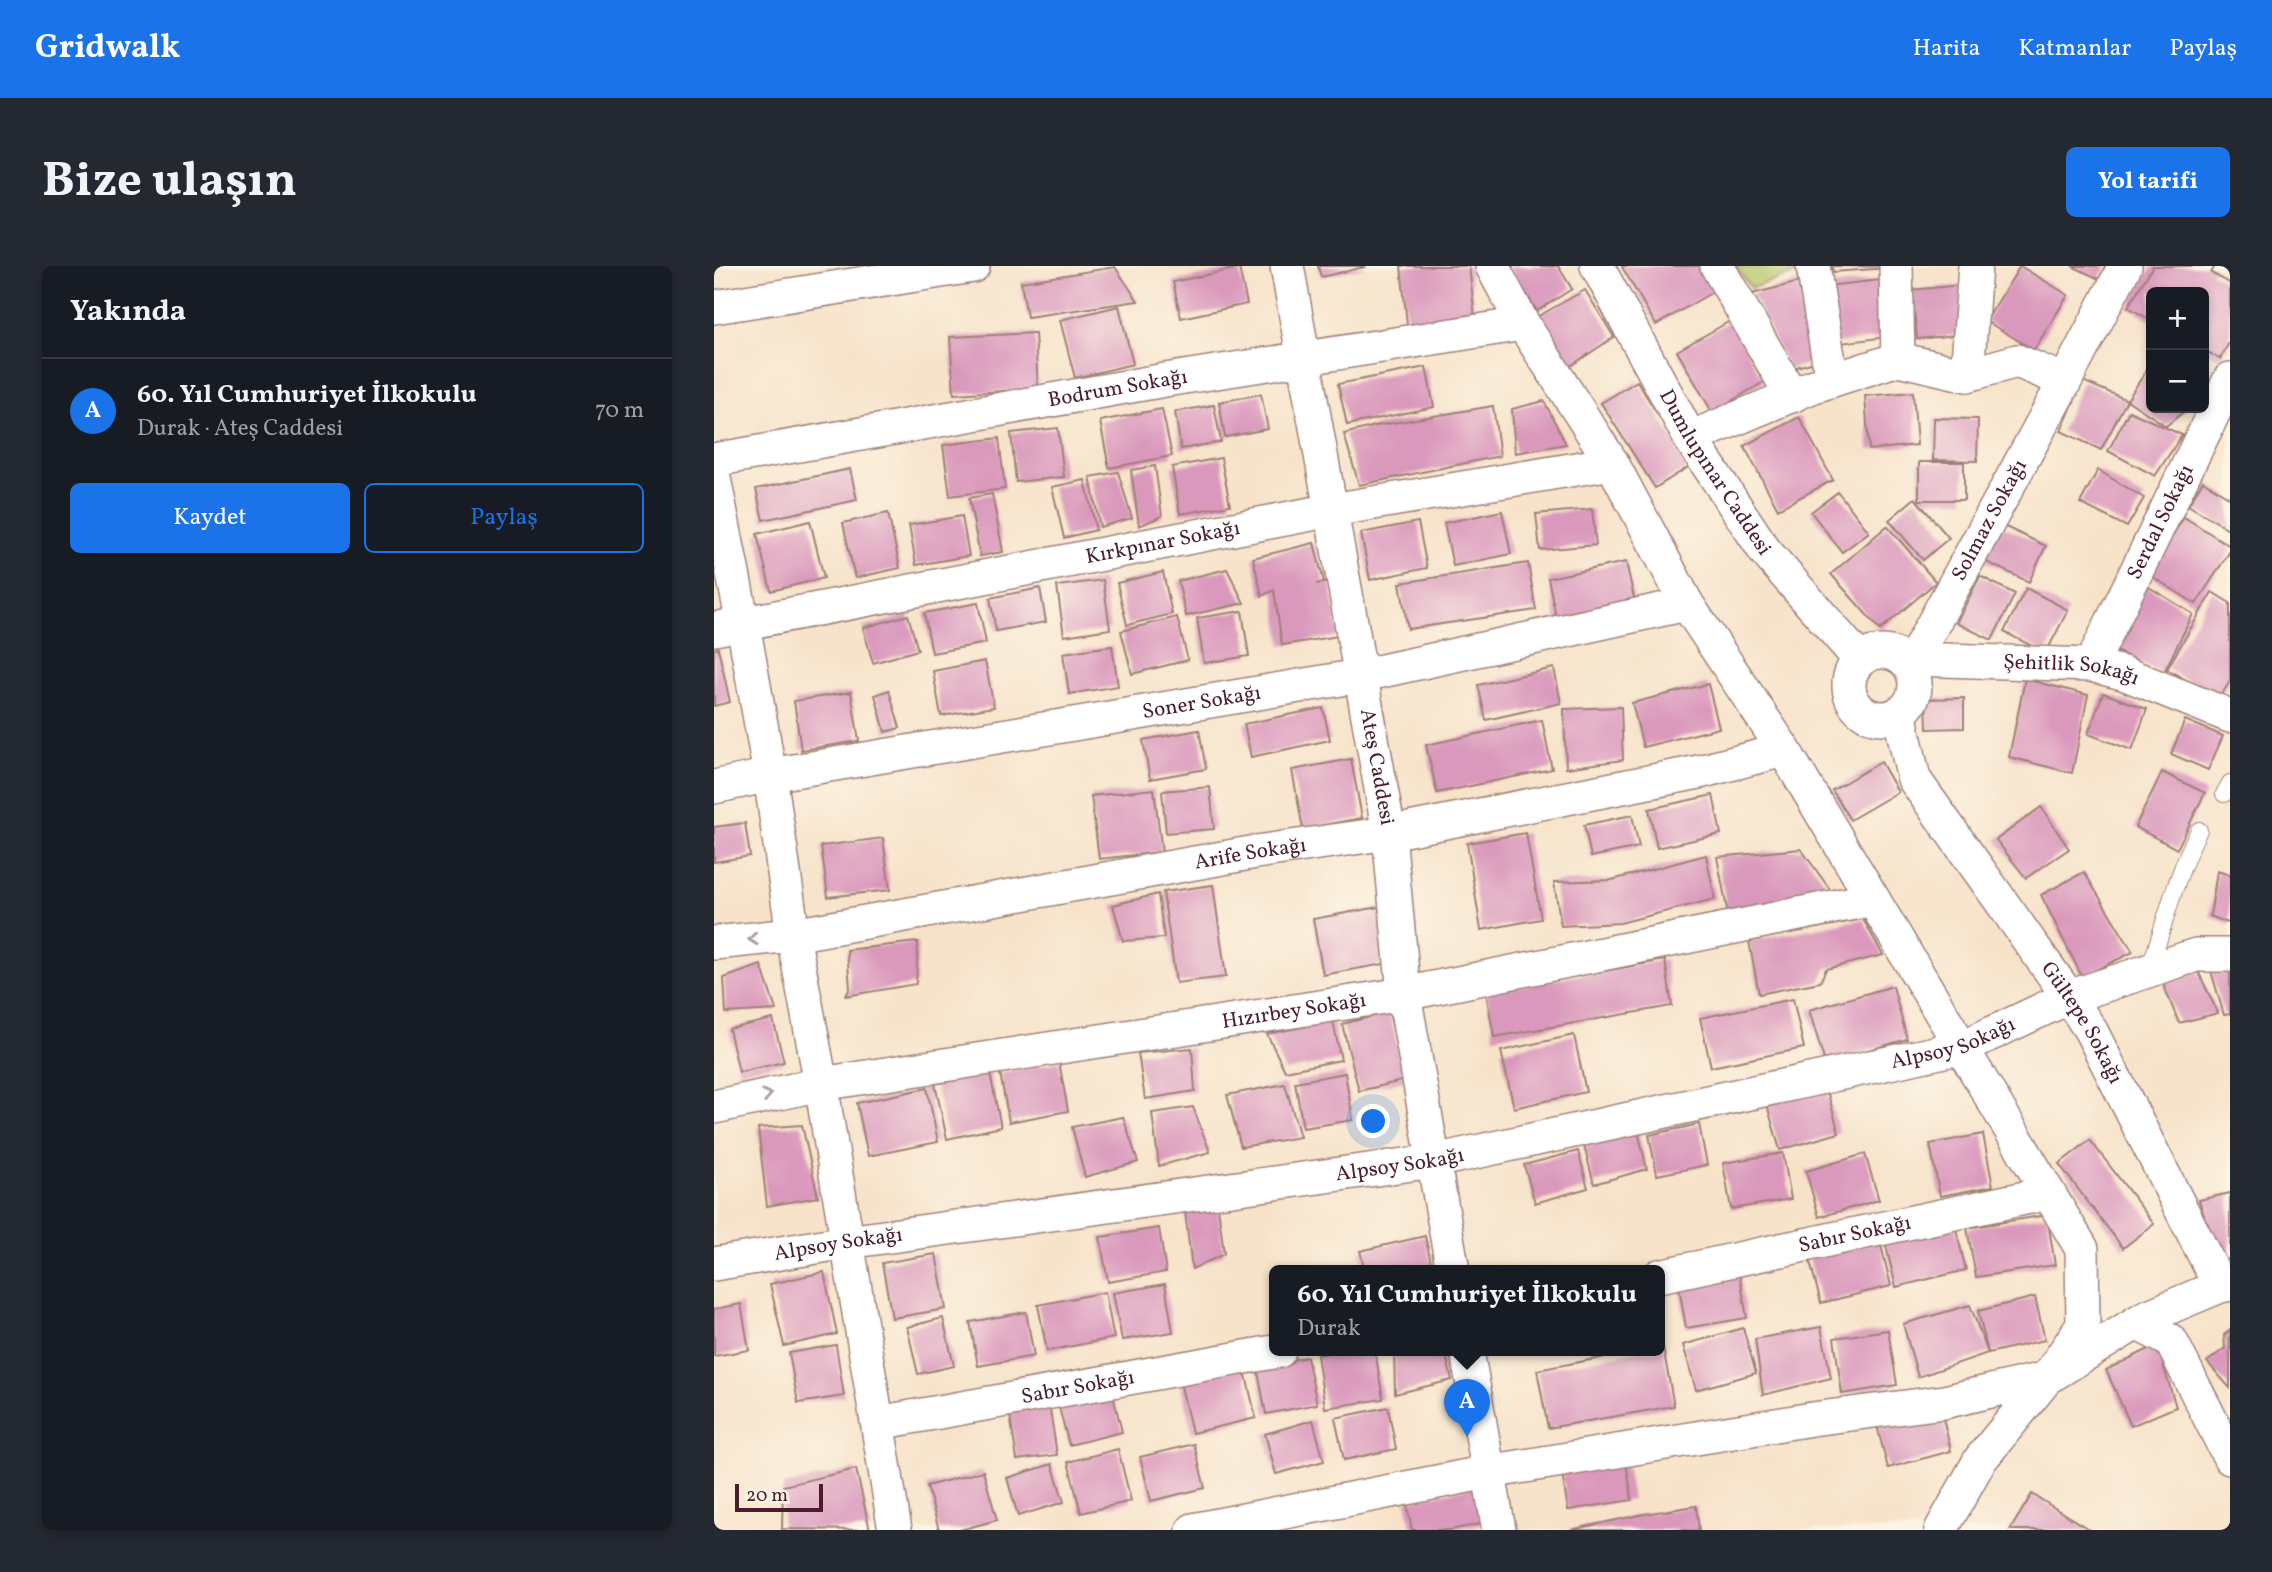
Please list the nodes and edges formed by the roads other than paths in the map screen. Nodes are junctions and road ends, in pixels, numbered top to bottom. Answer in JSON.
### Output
{"nodes":[{"id":1,"x":973,"y":266,"type":"edge"},
{"id":2,"x":1287,"y":266,"type":"edge"},
{"id":3,"x":1492,"y":266,"type":"edge"},
{"id":4,"x":1597,"y":266,"type":"edge"},
{"id":5,"x":1717,"y":266,"type":"edge"},
{"id":6,"x":1813,"y":266,"type":"edge"},
{"id":7,"x":1896,"y":266,"type":"edge"},
{"id":8,"x":1975,"y":266,"type":"edge"},
{"id":9,"x":2124,"y":266,"type":"edge"},
{"id":10,"x":714,"y":307,"type":"edge"},
{"id":11,"x":1523,"y":324,"type":"junction"},
{"id":12,"x":1304,"y":358,"type":"junction"},
{"id":13,"x":1898,"y":359,"type":"junction"},
{"id":14,"x":1967,"y":375,"type":"junction"},
{"id":15,"x":2230,"y":379,"type":"edge"},
{"id":16,"x":1832,"y":380,"type":"junction"},
{"id":17,"x":2065,"y":381,"type":"junction"},
{"id":18,"x":1792,"y":396,"type":"junction"},
{"id":19,"x":1690,"y":438,"type":"junction"},
{"id":20,"x":714,"y":460,"type":"edge"},
{"id":21,"x":1612,"y":463,"type":"junction"},
{"id":22,"x":714,"y":478,"type":"edge"},
{"id":23,"x":1332,"y":510,"type":"junction"},
{"id":24,"x":1687,"y":604,"type":"junction"},
{"id":25,"x":729,"y":626,"type":"edge"},
{"id":26,"x":1860,"y":660,"type":"junction"},
{"id":27,"x":1910,"y":661,"type":"junction"},
{"id":28,"x":2091,"y":665,"type":"junction"},
{"id":29,"x":1359,"y":676,"type":"junction"},
{"id":30,"x":2227,"y":710,"type":"edge"},
{"id":31,"x":1883,"y":714,"type":"junction"},
{"id":32,"x":1784,"y":750,"type":"junction"},
{"id":33,"x":770,"y":775,"type":"junction"},
{"id":34,"x":714,"y":787,"type":"edge"},
{"id":35,"x":2199,"y":830,"type":"dead end"},
{"id":36,"x":1389,"y":832,"type":"junction"},
{"id":37,"x":1873,"y":899,"type":"junction"},
{"id":38,"x":793,"y":935,"type":"junction"},
{"id":39,"x":714,"y":943,"type":"edge"},
{"id":40,"x":2230,"y":955,"type":"edge"},
{"id":41,"x":2149,"y":970,"type":"junction"},
{"id":42,"x":1404,"y":994,"type":"junction"},
{"id":43,"x":2069,"y":997,"type":"junction"},
{"id":44,"x":1963,"y":1047,"type":"junction"},
{"id":45,"x":821,"y":1084,"type":"junction"},
{"id":46,"x":714,"y":1107,"type":"edge"},
{"id":47,"x":1434,"y":1161,"type":"junction"},
{"id":48,"x":2048,"y":1193,"type":"junction"},
{"id":49,"x":847,"y":1242,"type":"junction"},
{"id":50,"x":714,"y":1264,"type":"edge"},
{"id":51,"x":1452,"y":1265,"type":"edge"},
{"id":52,"x":1665,"y":1275,"type":"edge"},
{"id":53,"x":2225,"y":1285,"type":"edge"},
{"id":54,"x":2136,"y":1323,"type":"junction"},
{"id":55,"x":1269,"y":1353,"type":"edge"},
{"id":56,"x":1468,"y":1356,"type":"edge"},
{"id":57,"x":2046,"y":1378,"type":"junction"},
{"id":58,"x":878,"y":1423,"type":"junction"},
{"id":59,"x":2230,"y":1458,"type":"edge"},
{"id":60,"x":1489,"y":1472,"type":"junction"},
{"id":61,"x":895,"y":1530,"type":"edge"},
{"id":62,"x":1193,"y":1530,"type":"edge"},
{"id":63,"x":1499,"y":1530,"type":"edge"},
{"id":64,"x":1941,"y":1530,"type":"edge"}],
"edges":[{"from":1,"to":10,"type":"street"},
{"from":2,"to":12,"type":"street","name":"Ateş Caddesi"},
{"from":3,"to":11,"type":"street"},
{"from":4,"to":19,"type":"street","name":"Dumlupınar Caddesi"},
{"from":5,"to":18,"type":"street"},
{"from":6,"to":16,"type":"street"},
{"from":7,"to":13,"type":"street"},
{"from":8,"to":14,"type":"street"},
{"from":9,"to":17,"type":"street","name":"Solmaz Sokağı"},
{"from":11,"to":12,"type":"street","name":"Bodrum Sokağı"},
{"from":11,"to":21,"type":"street"},
{"from":12,"to":20,"type":"street","name":"Bodrum Sokağı"},
{"from":12,"to":23,"type":"street","name":"Ateş Caddesi"},
{"from":13,"to":14,"type":"street"},
{"from":13,"to":16,"type":"street"},
{"from":14,"to":17,"type":"street"},
{"from":15,"to":28,"type":"street","name":"Serdal Sokağı"},
{"from":16,"to":18,"type":"street"},
{"from":17,"to":27,"type":"street","name":"Solmaz Sokağı"},
{"from":18,"to":19,"type":"street"},
{"from":19,"to":26,"type":"street","name":"Dumlupınar Caddesi"},
{"from":21,"to":23,"type":"street","name":"Kırkpınar Sokağı"},
{"from":21,"to":24,"type":"street"},
{"from":22,"to":25,"type":"street"},
{"from":23,"to":25,"type":"street","name":"Kırkpınar Sokağı"},
{"from":23,"to":29,"type":"street","name":"Ateş Caddesi"},
{"from":24,"to":29,"type":"street","name":"Soner Sokağı"},
{"from":24,"to":32,"type":"street"},
{"from":25,"to":33,"type":"street"},
{"from":26,"to":27,"type":"street"},
{"from":26,"to":31,"type":"street"},
{"from":27,"to":28,"type":"street","name":"Şehitlik Sokağı"},
{"from":27,"to":31,"type":"street"},
{"from":28,"to":30,"type":"street","name":"Şehitlik Sokağı"},
{"from":29,"to":33,"type":"street","name":"Soner Sokağı"},
{"from":29,"to":36,"type":"street","name":"Ateş Caddesi"},
{"from":31,"to":43,"type":"street","name":"Gültepe Sokağı"},
{"from":32,"to":36,"type":"street","name":"Arife Sokağı"},
{"from":32,"to":37,"type":"street"},
{"from":33,"to":34,"type":"street","name":"Soner Sokağı"},
{"from":33,"to":38,"type":"street"},
{"from":35,"to":41,"type":"lane"},
{"from":36,"to":38,"type":"street","name":"Arife Sokağı"},
{"from":36,"to":42,"type":"street","name":"Ateş Caddesi"},
{"from":37,"to":42,"type":"street","name":"Hızırbey Sokağı"},
{"from":37,"to":44,"type":"street"},
{"from":38,"to":39,"type":"street","name":"Arife Sokağı","one_way":true},
{"from":38,"to":45,"type":"street"},
{"from":40,"to":41,"type":"street","name":"Alpsoy Sokağı"},
{"from":41,"to":43,"type":"street","name":"Alpsoy Sokağı"},
{"from":42,"to":45,"type":"street","name":"Hızırbey Sokağı"},
{"from":42,"to":47,"type":"street","name":"Ateş Caddesi"},
{"from":43,"to":44,"type":"street","name":"Alpsoy Sokağı"},
{"from":43,"to":53,"type":"street","name":"Gültepe Sokağı"},
{"from":44,"to":47,"type":"street","name":"Alpsoy Sokağı"},
{"from":44,"to":48,"type":"street"},
{"from":46,"to":45,"type":"street","name":"Hızırbey Sokağı","one_way":true},
{"from":45,"to":49,"type":"street"},
{"from":47,"to":49,"type":"street","name":"Alpsoy Sokağı"},
{"from":47,"to":51,"type":"street","name":"Ateş Caddesi"},
{"from":48,"to":52,"type":"street","name":"Sabır Sokağı"},
{"from":48,"to":57,"type":"street"},
{"from":49,"to":50,"type":"street","name":"Alpsoy Sokağı"},
{"from":49,"to":58,"type":"street"},
{"from":53,"to":54,"type":"street"},
{"from":54,"to":57,"type":"street"},
{"from":54,"to":59,"type":"street"},
{"from":55,"to":58,"type":"street","name":"Sabır Sokağı"},
{"from":56,"to":60,"type":"street"},
{"from":57,"to":60,"type":"street"},
{"from":57,"to":64,"type":"street"},
{"from":58,"to":61,"type":"street"},
{"from":60,"to":62,"type":"street"},
{"from":60,"to":63,"type":"street"}]}
